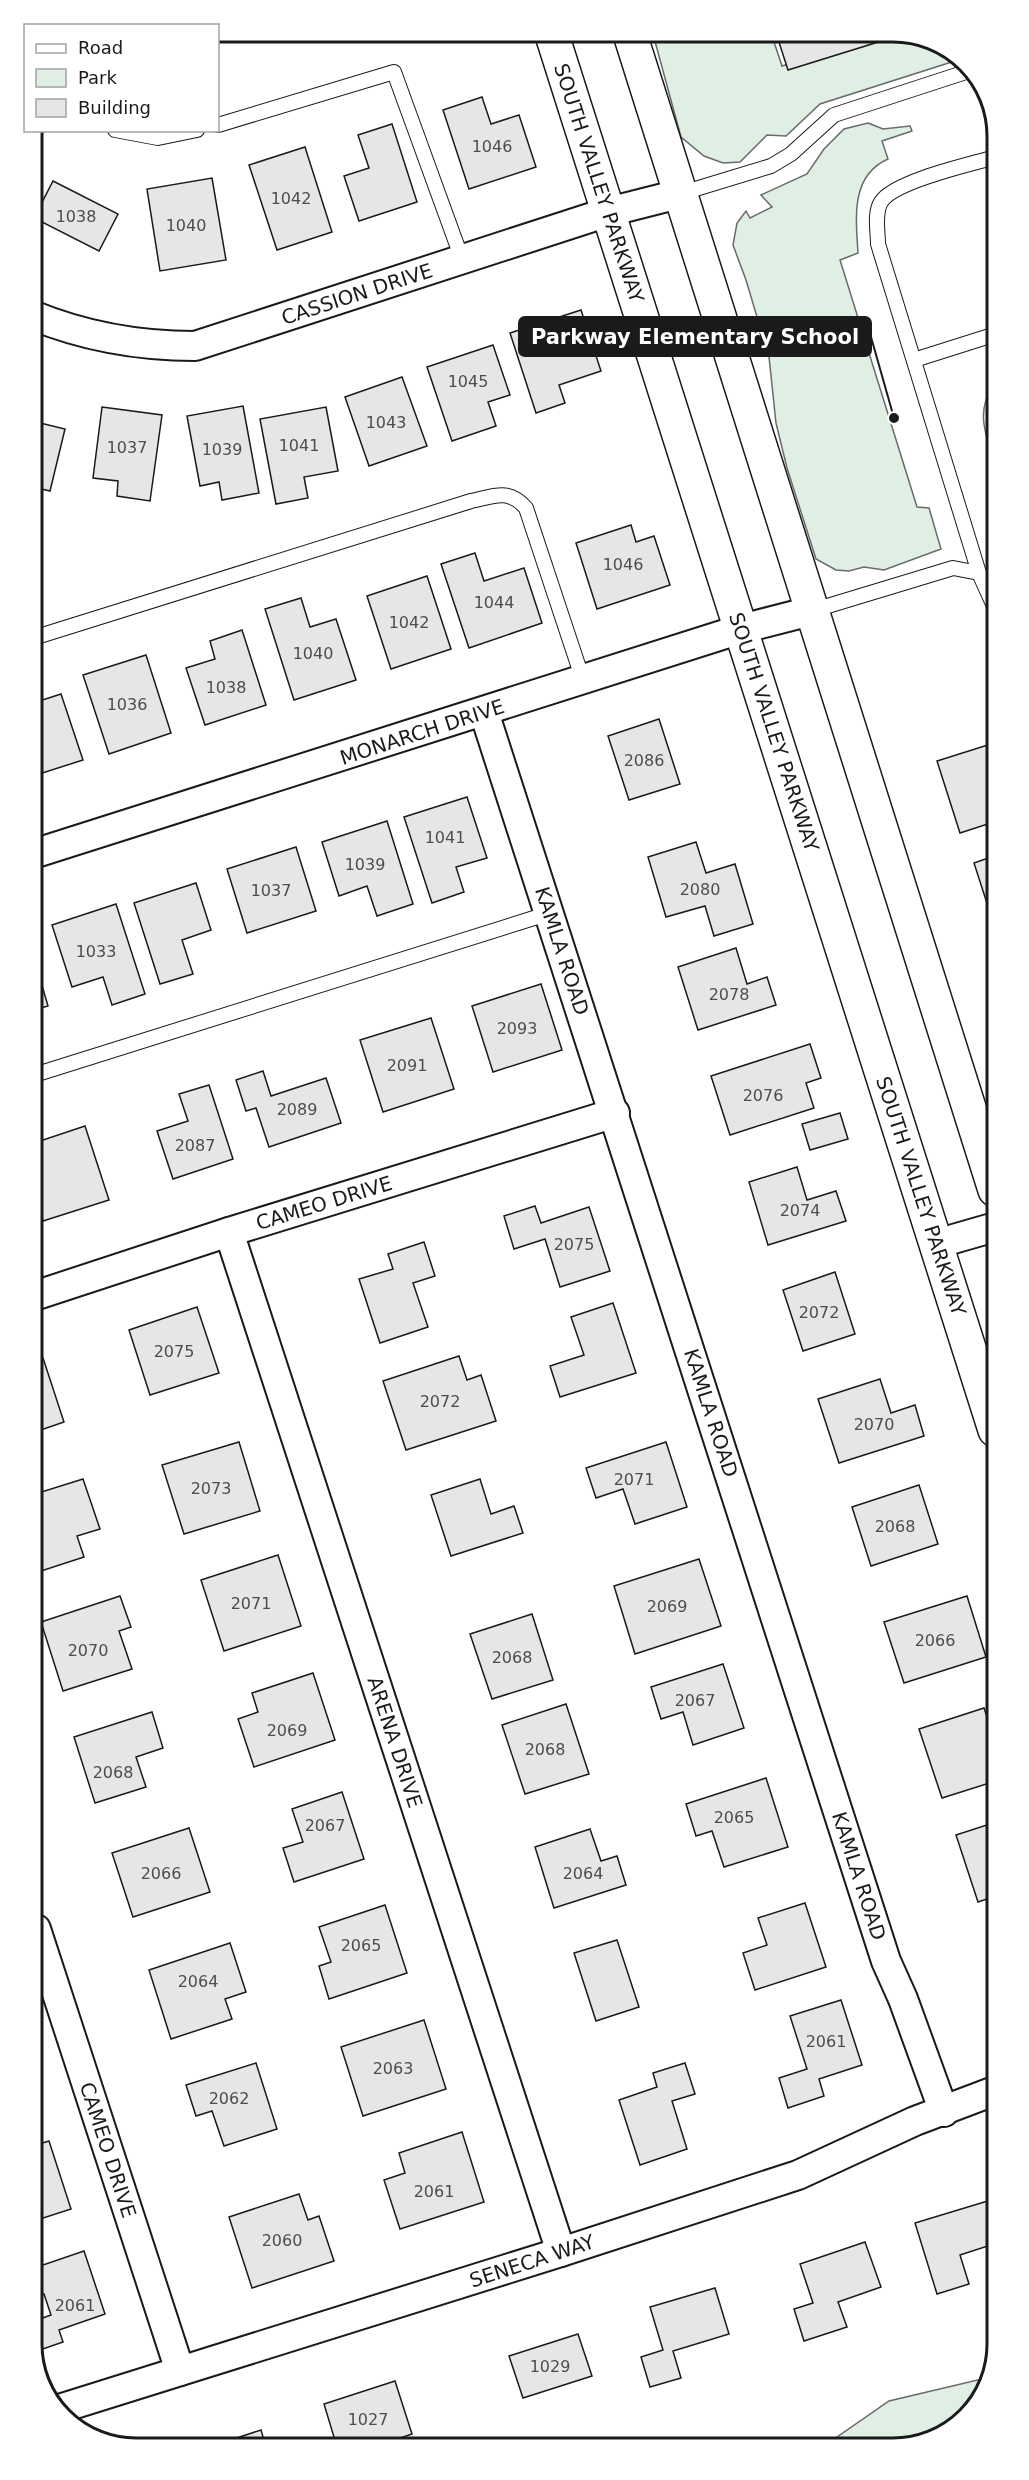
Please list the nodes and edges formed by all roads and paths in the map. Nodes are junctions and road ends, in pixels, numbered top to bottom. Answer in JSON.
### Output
{"nodes":[{"id":1,"x":554,"y":42,"type":"edge"},
{"id":2,"x":632,"y":42,"type":"edge"},
{"id":3,"x":962,"y":73,"type":"edge"},
{"id":4,"x":219,"y":124,"type":"edge"},
{"id":5,"x":126,"y":132,"type":"edge"},
{"id":6,"x":187,"y":132,"type":"edge"},
{"id":7,"x":987,"y":160,"type":"edge"},
{"id":8,"x":679,"y":194,"type":"junction"},
{"id":9,"x":608,"y":212,"type":"junction"},
{"id":10,"x":462,"y":260,"type":"junction"},
{"id":11,"x":42,"y":319,"type":"edge"},
{"id":12,"x":987,"y":337,"type":"edge"},
{"id":13,"x":914,"y":360,"type":"junction"},
{"id":14,"x":979,"y":573,"type":"junction"},
{"id":15,"x":987,"y":591,"type":"edge"},
{"id":16,"x":812,"y":611,"type":"junction"},
{"id":17,"x":741,"y":629,"type":"junction"},
{"id":18,"x":42,"y":635,"type":"edge"},
{"id":19,"x":583,"y":680,"type":"junction"},
{"id":20,"x":484,"y":712,"type":"junction"},
{"id":21,"x":42,"y":851,"type":"edge"},
{"id":22,"x":550,"y":913,"type":"junction"},
{"id":23,"x":42,"y":1072,"type":"edge"},
{"id":24,"x":615,"y":1113,"type":"junction"},
{"id":25,"x":987,"y":1165,"type":"edge"},
{"id":26,"x":987,"y":1229,"type":"edge"},
{"id":27,"x":229,"y":1232,"type":"junction"},
{"id":28,"x":936,"y":1244,"type":"junction"},
{"id":29,"x":42,"y":1293,"type":"edge"},
{"id":30,"x":987,"y":1405,"type":"edge"},
{"id":31,"x":42,"y":1947,"type":"edge"},
{"id":32,"x":987,"y":2094,"type":"edge"},
{"id":33,"x":944,"y":2112,"type":"junction"},
{"id":34,"x":561,"y":2252,"type":"junction"},
{"id":35,"x":180,"y":2371,"type":"junction"},
{"id":36,"x":67,"y":2407,"type":"edge"}],
"edges":[{"from":1,"to":9,"type":"main road","name":"SOUTH VALLEY PARKWAY"},
{"from":2,"to":8,"type":"main road"},
{"from":3,"to":8,"type":"lane"},
{"from":4,"to":10,"type":"lane"},
{"from":5,"to":6,"type":"lane"},
{"from":7,"to":13,"type":"lane"},
{"from":8,"to":9,"type":"street","name":"CASSION DRIVE"},
{"from":8,"to":16,"type":"main road"},
{"from":9,"to":10,"type":"street","name":"CASSION DRIVE"},
{"from":9,"to":17,"type":"main road","name":"SOUTH VALLEY PARKWAY"},
{"from":10,"to":11,"type":"street","name":"CASSION DRIVE"},
{"from":12,"to":13,"type":"lane"},
{"from":13,"to":14,"type":"lane"},
{"from":14,"to":15,"type":"lane"},
{"from":14,"to":16,"type":"lane"},
{"from":16,"to":17,"type":"street","name":"MONARCH DRIVE"},
{"from":16,"to":25,"type":"main road"},
{"from":17,"to":19,"type":"street","name":"MONARCH DRIVE"},
{"from":17,"to":28,"type":"main road","name":"SOUTH VALLEY PARKWAY"},
{"from":18,"to":19,"type":"lane"},
{"from":19,"to":20,"type":"street","name":"MONARCH DRIVE"},
{"from":20,"to":21,"type":"street","name":"MONARCH DRIVE"},
{"from":20,"to":22,"type":"street","name":"KAMLA ROAD"},
{"from":22,"to":23,"type":"lane"},
{"from":22,"to":24,"type":"street","name":"KAMLA ROAD"},
{"from":24,"to":27,"type":"street","name":"CAMEO DRIVE"},
{"from":24,"to":33,"type":"street","name":"KAMLA ROAD"},
{"from":26,"to":28,"type":"street"},
{"from":27,"to":29,"type":"street","name":"CAMEO DRIVE"},
{"from":27,"to":34,"type":"street","name":"ARENA DRIVE"},
{"from":28,"to":30,"type":"main road","name":"SOUTH VALLEY PARKWAY"},
{"from":31,"to":35,"type":"street","name":"CAMEO DRIVE"},
{"from":32,"to":33,"type":"street","name":"SENECA WAY"},
{"from":33,"to":34,"type":"street","name":"SENECA WAY"},
{"from":34,"to":35,"type":"street","name":"SENECA WAY"},
{"from":35,"to":36,"type":"street","name":"SENECA WAY"}]}
